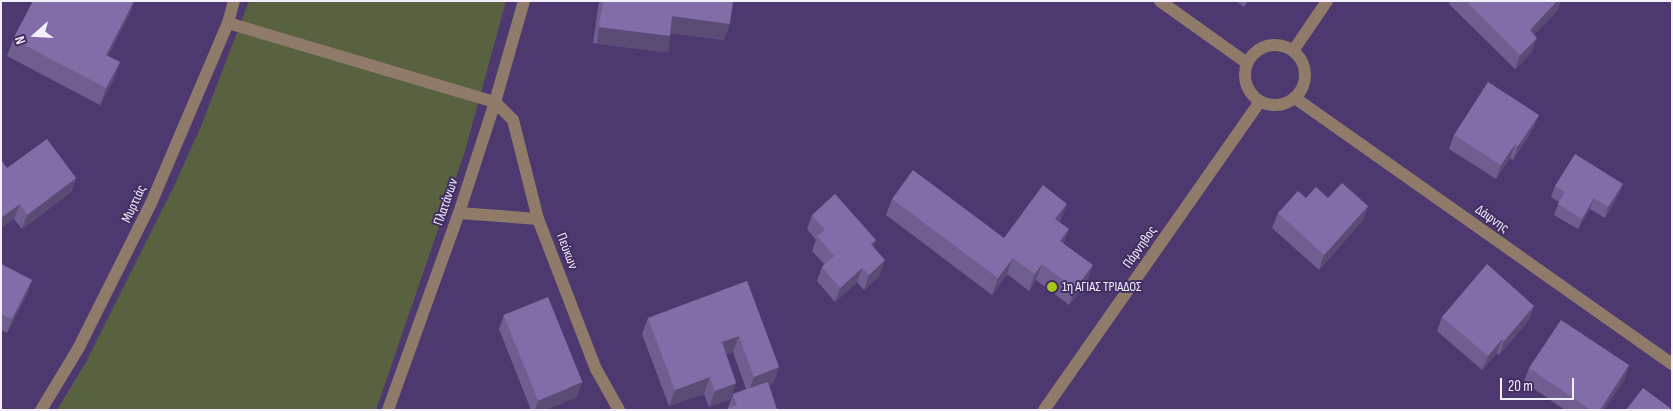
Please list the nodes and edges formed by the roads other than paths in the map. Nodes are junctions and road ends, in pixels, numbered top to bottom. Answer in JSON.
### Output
{"nodes":[{"id":1,"x":234,"y":1,"type":"edge"},
{"id":2,"x":524,"y":1,"type":"edge"},
{"id":3,"x":1160,"y":1,"type":"edge"},
{"id":4,"x":1327,"y":1,"type":"edge"},
{"id":5,"x":228,"y":23,"type":"junction"},
{"id":6,"x":1293,"y":51,"type":"junction"},
{"id":7,"x":1246,"y":63,"type":"junction"},
{"id":8,"x":1295,"y":98,"type":"junction"},
{"id":9,"x":1260,"y":101,"type":"junction"},
{"id":10,"x":495,"y":102,"type":"junction"},
{"id":11,"x":459,"y":213,"type":"junction"},
{"id":12,"x":538,"y":219,"type":"junction"},
{"id":13,"x":1672,"y":364,"type":"edge"},
{"id":14,"x":41,"y":410,"type":"edge"},
{"id":15,"x":388,"y":410,"type":"edge"},
{"id":16,"x":619,"y":410,"type":"edge"},
{"id":17,"x":1044,"y":410,"type":"edge"}],
"edges":[{"from":1,"to":5,"type":"street","name":"Μυρτιάς"},
{"from":2,"to":10,"type":"street","name":"Πλατάνων"},
{"from":3,"to":7,"type":"street"},
{"from":4,"to":6,"type":"street"},
{"from":5,"to":10,"type":"street"},
{"from":5,"to":14,"type":"street","name":"Μυρτιάς"},
{"from":6,"to":7,"type":"street"},
{"from":6,"to":8,"type":"street"},
{"from":7,"to":9,"type":"street"},
{"from":8,"to":9,"type":"street"},
{"from":8,"to":13,"type":"street","name":"Δάφνης"},
{"from":9,"to":17,"type":"street","name":"Πάρνηθος"},
{"from":10,"to":11,"type":"street","name":"Πλατάνων"},
{"from":10,"to":12,"type":"street","name":"Πεύκων"},
{"from":11,"to":12,"type":"street"},
{"from":11,"to":15,"type":"street","name":"Πλατάνων"},
{"from":12,"to":16,"type":"street","name":"Πεύκων"}]}
